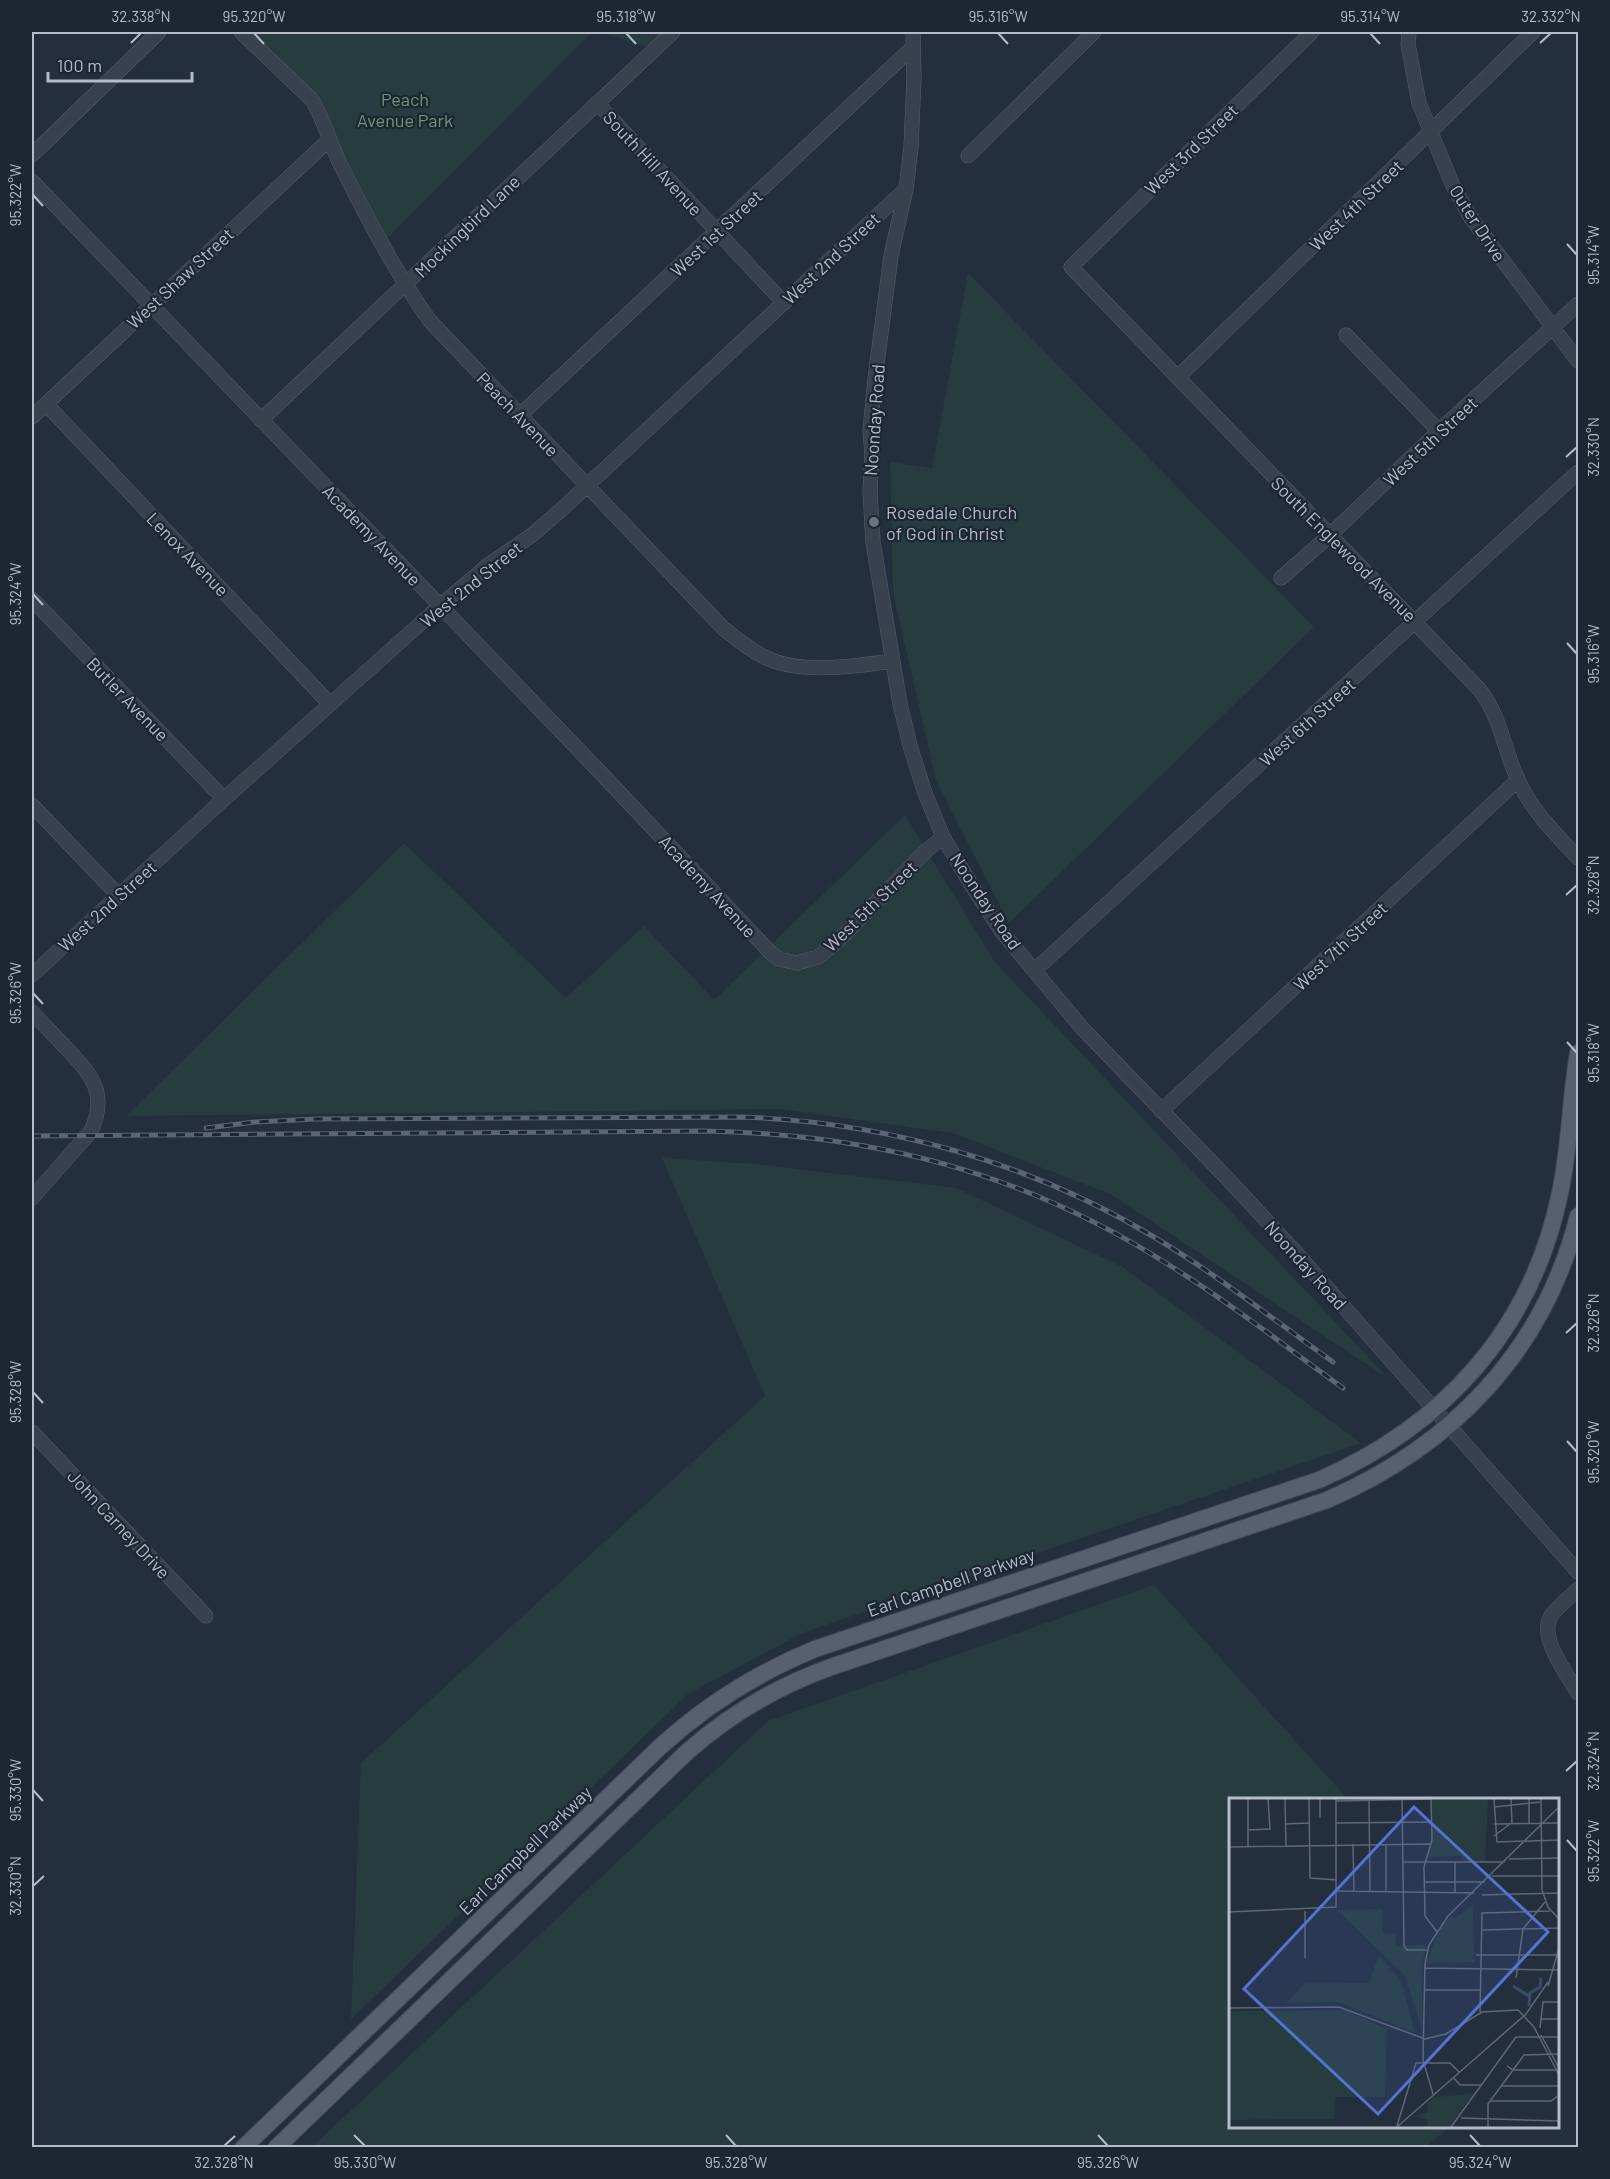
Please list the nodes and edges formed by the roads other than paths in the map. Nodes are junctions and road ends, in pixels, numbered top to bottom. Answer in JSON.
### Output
{"nodes":[{"id":1,"x":159,"y":32,"type":"edge"},
{"id":2,"x":241,"y":32,"type":"edge"},
{"id":3,"x":673,"y":32,"type":"edge"},
{"id":4,"x":912,"y":32,"type":"edge"},
{"id":5,"x":1094,"y":32,"type":"edge"},
{"id":6,"x":1312,"y":32,"type":"edge"},
{"id":7,"x":1409,"y":32,"type":"edge"},
{"id":8,"x":1533,"y":32,"type":"edge"},
{"id":9,"x":912,"y":48,"type":"junction"},
{"id":10,"x":597,"y":103,"type":"junction"},
{"id":11,"x":1430,"y":132,"type":"junction"},
{"id":12,"x":330,"y":139,"type":"junction"},
{"id":13,"x":32,"y":155,"type":"edge"},
{"id":14,"x":968,"y":156,"type":"dead end"},
{"id":15,"x":32,"y":182,"type":"edge"},
{"id":16,"x":906,"y":189,"type":"junction"},
{"id":17,"x":717,"y":232,"type":"junction"},
{"id":18,"x":1071,"y":267,"type":"joint"},
{"id":19,"x":405,"y":285,"type":"junction"},
{"id":20,"x":784,"y":303,"type":"junction"},
{"id":21,"x":1578,"y":304,"type":"edge"},
{"id":22,"x":150,"y":305,"type":"junction"},
{"id":23,"x":1553,"y":328,"type":"junction"},
{"id":24,"x":1346,"y":335,"type":"dead end"},
{"id":25,"x":1578,"y":361,"type":"edge"},
{"id":26,"x":1178,"y":377,"type":"junction"},
{"id":27,"x":46,"y":404,"type":"junction"},
{"id":28,"x":519,"y":416,"type":"junction"},
{"id":29,"x":32,"y":417,"type":"edge"},
{"id":30,"x":261,"y":420,"type":"junction"},
{"id":31,"x":1439,"y":431,"type":"junction"},
{"id":32,"x":1578,"y":472,"type":"edge"},
{"id":33,"x":587,"y":486,"type":"junction"},
{"id":34,"x":1329,"y":536,"type":"junction"},
{"id":35,"x":1281,"y":578,"type":"dead end"},
{"id":36,"x":32,"y":599,"type":"edge"},
{"id":37,"x":441,"y":606,"type":"junction"},
{"id":38,"x":1417,"y":622,"type":"junction"},
{"id":39,"x":892,"y":661,"type":"junction"},
{"id":40,"x":330,"y":704,"type":"junction"},
{"id":41,"x":1518,"y":780,"type":"junction"},
{"id":42,"x":224,"y":799,"type":"junction"},
{"id":43,"x":32,"y":805,"type":"edge"},
{"id":44,"x":943,"y":837,"type":"junction"},
{"id":45,"x":1578,"y":858,"type":"edge"},
{"id":46,"x":119,"y":897,"type":"junction"},
{"id":47,"x":789,"y":962,"type":"joint"},
{"id":48,"x":1035,"y":970,"type":"junction"},
{"id":49,"x":32,"y":975,"type":"edge"},
{"id":50,"x":32,"y":1012,"type":"edge"},
{"id":51,"x":1578,"y":1053,"type":"edge"},
{"id":52,"x":1161,"y":1112,"type":"junction"},
{"id":53,"x":1572,"y":1163,"type":"edge"},
{"id":54,"x":32,"y":1198,"type":"edge"},
{"id":55,"x":1578,"y":1216,"type":"edge"},
{"id":56,"x":1435,"y":1409,"type":"junction"},
{"id":57,"x":1450,"y":1426,"type":"junction"},
{"id":58,"x":32,"y":1432,"type":"edge"},
{"id":59,"x":1578,"y":1572,"type":"edge"},
{"id":60,"x":1578,"y":1589,"type":"edge"},
{"id":61,"x":206,"y":1616,"type":"dead end"},
{"id":62,"x":1578,"y":1693,"type":"edge"},
{"id":63,"x":687,"y":1723,"type":"junction"},
{"id":64,"x":700,"y":1740,"type":"junction"},
{"id":65,"x":243,"y":2148,"type":"edge"},
{"id":66,"x":276,"y":2148,"type":"edge"}],
"edges":[{"from":1,"to":13,"type":"street"},
{"from":2,"to":12,"type":"street","name":"Peach Avenue"},
{"from":3,"to":10,"type":"street","name":"Mockingbird Lane"},
{"from":4,"to":9,"type":"street","name":"Noonday Road"},
{"from":5,"to":14,"type":"street"},
{"from":6,"to":18,"type":"street","name":"West 3rd Street"},
{"from":7,"to":11,"type":"street","name":"Outer Drive"},
{"from":8,"to":11,"type":"street","name":"West 4th Street"},
{"from":9,"to":16,"type":"street","name":"Noonday Road"},
{"from":9,"to":17,"type":"street","name":"West 1st Street"},
{"from":10,"to":17,"type":"street","name":"South Hill Avenue"},
{"from":10,"to":19,"type":"street","name":"Mockingbird Lane"},
{"from":11,"to":23,"type":"street","name":"Outer Drive"},
{"from":11,"to":26,"type":"street","name":"West 4th Street"},
{"from":12,"to":19,"type":"street","name":"Peach Avenue"},
{"from":12,"to":22,"type":"street","name":"West Shaw Street"},
{"from":15,"to":22,"type":"street","name":"Academy Avenue"},
{"from":16,"to":20,"type":"street","name":"West 2nd Street"},
{"from":16,"to":39,"type":"street","name":"Noonday Road"},
{"from":17,"to":20,"type":"street","name":"South Hill Avenue"},
{"from":17,"to":28,"type":"street","name":"West 1st Street"},
{"from":18,"to":26,"type":"street","name":"South Englewood Avenue"},
{"from":19,"to":28,"type":"street","name":"Peach Avenue"},
{"from":19,"to":30,"type":"street","name":"Mockingbird Lane"},
{"from":20,"to":33,"type":"street","name":"West 2nd Street"},
{"from":21,"to":23,"type":"street","name":"West 5th Street"},
{"from":22,"to":27,"type":"street","name":"West Shaw Street"},
{"from":22,"to":30,"type":"street","name":"Academy Avenue"},
{"from":23,"to":25,"type":"street","name":"Outer Drive"},
{"from":23,"to":31,"type":"street","name":"West 5th Street"},
{"from":24,"to":31,"type":"street"},
{"from":26,"to":34,"type":"street","name":"South Englewood Avenue"},
{"from":27,"to":29,"type":"street","name":"West Shaw Street"},
{"from":27,"to":40,"type":"street","name":"Lenox Avenue"},
{"from":28,"to":33,"type":"street","name":"Peach Avenue"},
{"from":30,"to":37,"type":"street","name":"Academy Avenue"},
{"from":31,"to":34,"type":"street","name":"West 5th Street"},
{"from":32,"to":38,"type":"street","name":"West 6th Street"},
{"from":33,"to":37,"type":"street","name":"West 2nd Street"},
{"from":33,"to":39,"type":"street","name":"Peach Avenue"},
{"from":34,"to":35,"type":"street","name":"West 5th Street"},
{"from":34,"to":38,"type":"street","name":"South Englewood Avenue"},
{"from":36,"to":42,"type":"street","name":"Butler Avenue"},
{"from":37,"to":40,"type":"street","name":"West 2nd Street"},
{"from":37,"to":47,"type":"street","name":"Academy Avenue"},
{"from":38,"to":41,"type":"street","name":"South Englewood Avenue"},
{"from":38,"to":48,"type":"street","name":"West 6th Street"},
{"from":39,"to":44,"type":"street","name":"Noonday Road"},
{"from":40,"to":42,"type":"street","name":"West 2nd Street"},
{"from":41,"to":45,"type":"street","name":"South Englewood Avenue"},
{"from":41,"to":52,"type":"street","name":"West 7th Street"},
{"from":42,"to":46,"type":"street","name":"West 2nd Street"},
{"from":43,"to":46,"type":"street"},
{"from":44,"to":47,"type":"street","name":"West 5th Street"},
{"from":44,"to":48,"type":"street","name":"Noonday Road"},
{"from":46,"to":49,"type":"street","name":"West 2nd Street"},
{"from":48,"to":52,"type":"street","name":"Noonday Road"},
{"from":50,"to":54,"type":"street"},
{"from":51,"to":53,"type":"main road","name":"Earl Campbell Parkway"},
{"from":52,"to":56,"type":"street","name":"Noonday Road"},
{"from":53,"to":56,"type":"main road","name":"Earl Campbell Parkway"},
{"from":55,"to":57,"type":"main road"},
{"from":56,"to":57,"type":"street","name":"Noonday Road"},
{"from":56,"to":63,"type":"main road","name":"Earl Campbell Parkway"},
{"from":57,"to":59,"type":"street","name":"Noonday Road"},
{"from":57,"to":64,"type":"main road"},
{"from":58,"to":61,"type":"street","name":"John Carney Drive"},
{"from":60,"to":62,"type":"street"},
{"from":63,"to":64,"type":"main road"},
{"from":63,"to":65,"type":"main road","name":"Earl Campbell Parkway"},
{"from":64,"to":66,"type":"main road"}]}
